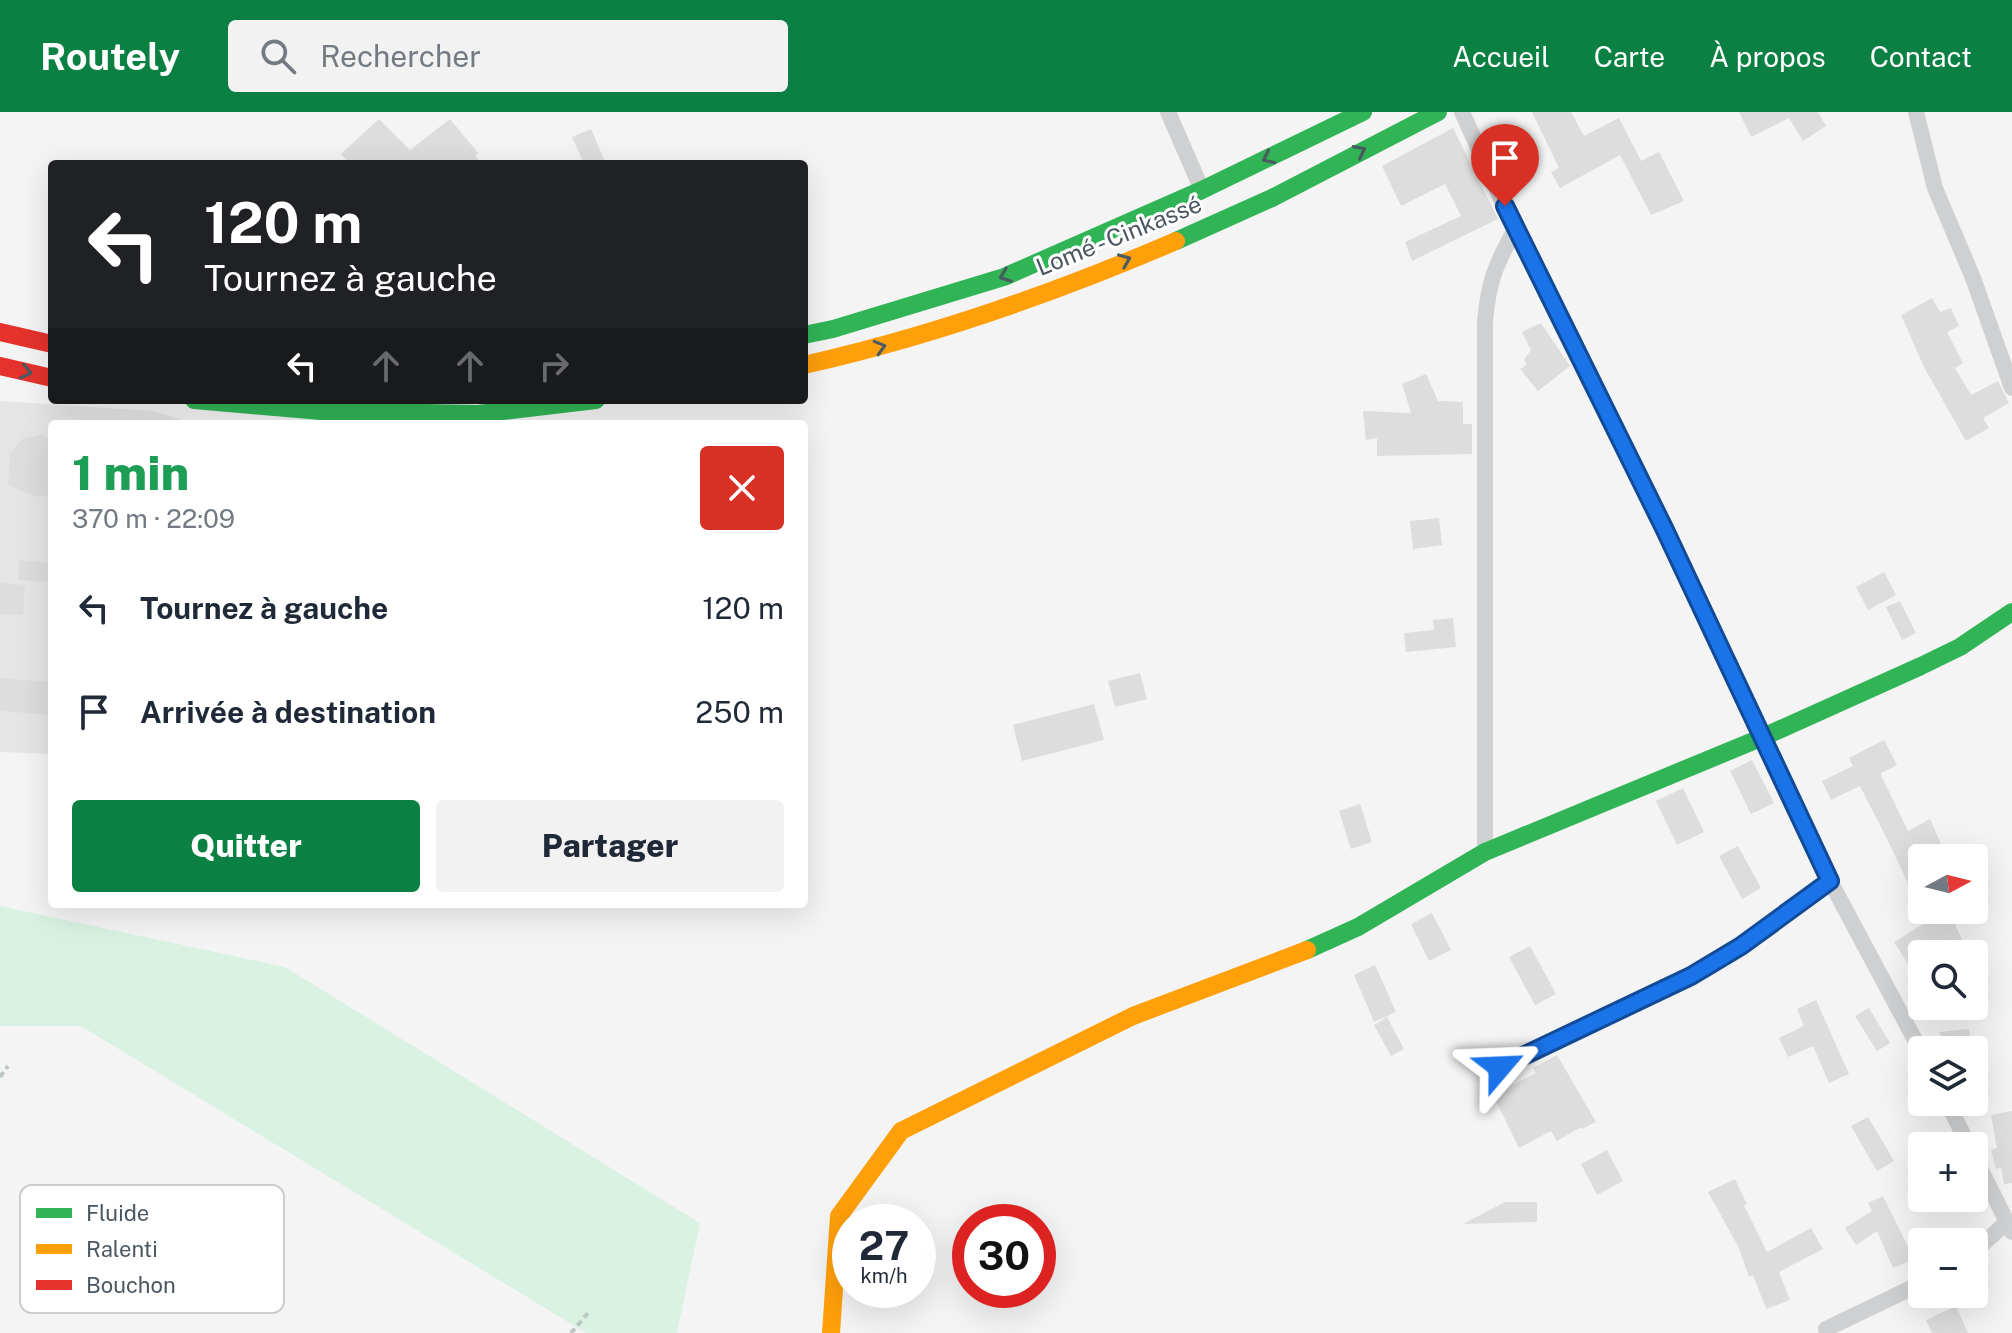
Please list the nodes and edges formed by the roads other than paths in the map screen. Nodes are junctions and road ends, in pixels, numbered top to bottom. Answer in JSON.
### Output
{"nodes":[{"id":1,"x":1168,"y":112,"type":"edge"},
{"id":2,"x":1363,"y":112,"type":"edge"},
{"id":3,"x":1438,"y":112,"type":"edge"},
{"id":4,"x":1462,"y":112,"type":"edge"},
{"id":5,"x":1916,"y":112,"type":"edge"},
{"id":6,"x":1202,"y":190,"type":"junction"},
{"id":7,"x":1515,"y":230,"type":"junction"},
{"id":8,"x":0,"y":332,"type":"edge"},
{"id":9,"x":808,"y":334,"type":"edge"},
{"id":10,"x":48,"y":343,"type":"edge"},
{"id":11,"x":808,"y":364,"type":"edge"},
{"id":12,"x":0,"y":366,"type":"edge"},
{"id":13,"x":48,"y":377,"type":"edge"},
{"id":14,"x":2012,"y":388,"type":"edge"},
{"id":15,"x":240,"y":404,"type":"edge"},
{"id":16,"x":528,"y":404,"type":"edge"},
{"id":17,"x":477,"y":407,"type":"edge"},
{"id":18,"x":2012,"y":612,"type":"edge"},
{"id":19,"x":1763,"y":737,"type":"junction"},
{"id":20,"x":1485,"y":852,"type":"junction"},
{"id":21,"x":1830,"y":881,"type":"junction"},
{"id":22,"x":1913,"y":1036,"type":"edge"},
{"id":23,"x":1500,"y":1067,"type":"dead end"},
{"id":24,"x":1988,"y":1184,"type":"edge"},
{"id":25,"x":2010,"y":1227,"type":"edge"},
{"id":26,"x":1988,"y":1242,"type":"edge"},
{"id":27,"x":1908,"y":1290,"type":"edge"},
{"id":28,"x":1826,"y":1329,"type":"dead end"},
{"id":29,"x":831,"y":1333,"type":"edge"}],
"edges":[{"from":1,"to":6,"type":"street"},
{"from":2,"to":6,"type":"main road","name":"Lomé - Cinkassé","one_way":true},
{"from":11,"to":3,"type":"main road","name":"Lomé - Cinkassé","one_way":true},
{"from":4,"to":7,"type":"street"},
{"from":5,"to":14,"type":"street"},
{"from":6,"to":9,"type":"main road","name":"Lomé - Cinkassé","one_way":true},
{"from":7,"to":19,"type":"street"},
{"from":7,"to":20,"type":"street"},
{"from":8,"to":10,"type":"main road"},
{"from":12,"to":13,"type":"main road","one_way":true},
{"from":15,"to":17,"type":"main road"},
{"from":16,"to":17,"type":"main road"},
{"from":18,"to":19,"type":"main road"},
{"from":19,"to":20,"type":"main road"},
{"from":19,"to":21,"type":"street"},
{"from":20,"to":29,"type":"main road"},
{"from":21,"to":22,"type":"street"},
{"from":21,"to":23,"type":"street"},
{"from":24,"to":25,"type":"street"},
{"from":25,"to":26,"type":"street"},
{"from":27,"to":28,"type":"street"}]}
